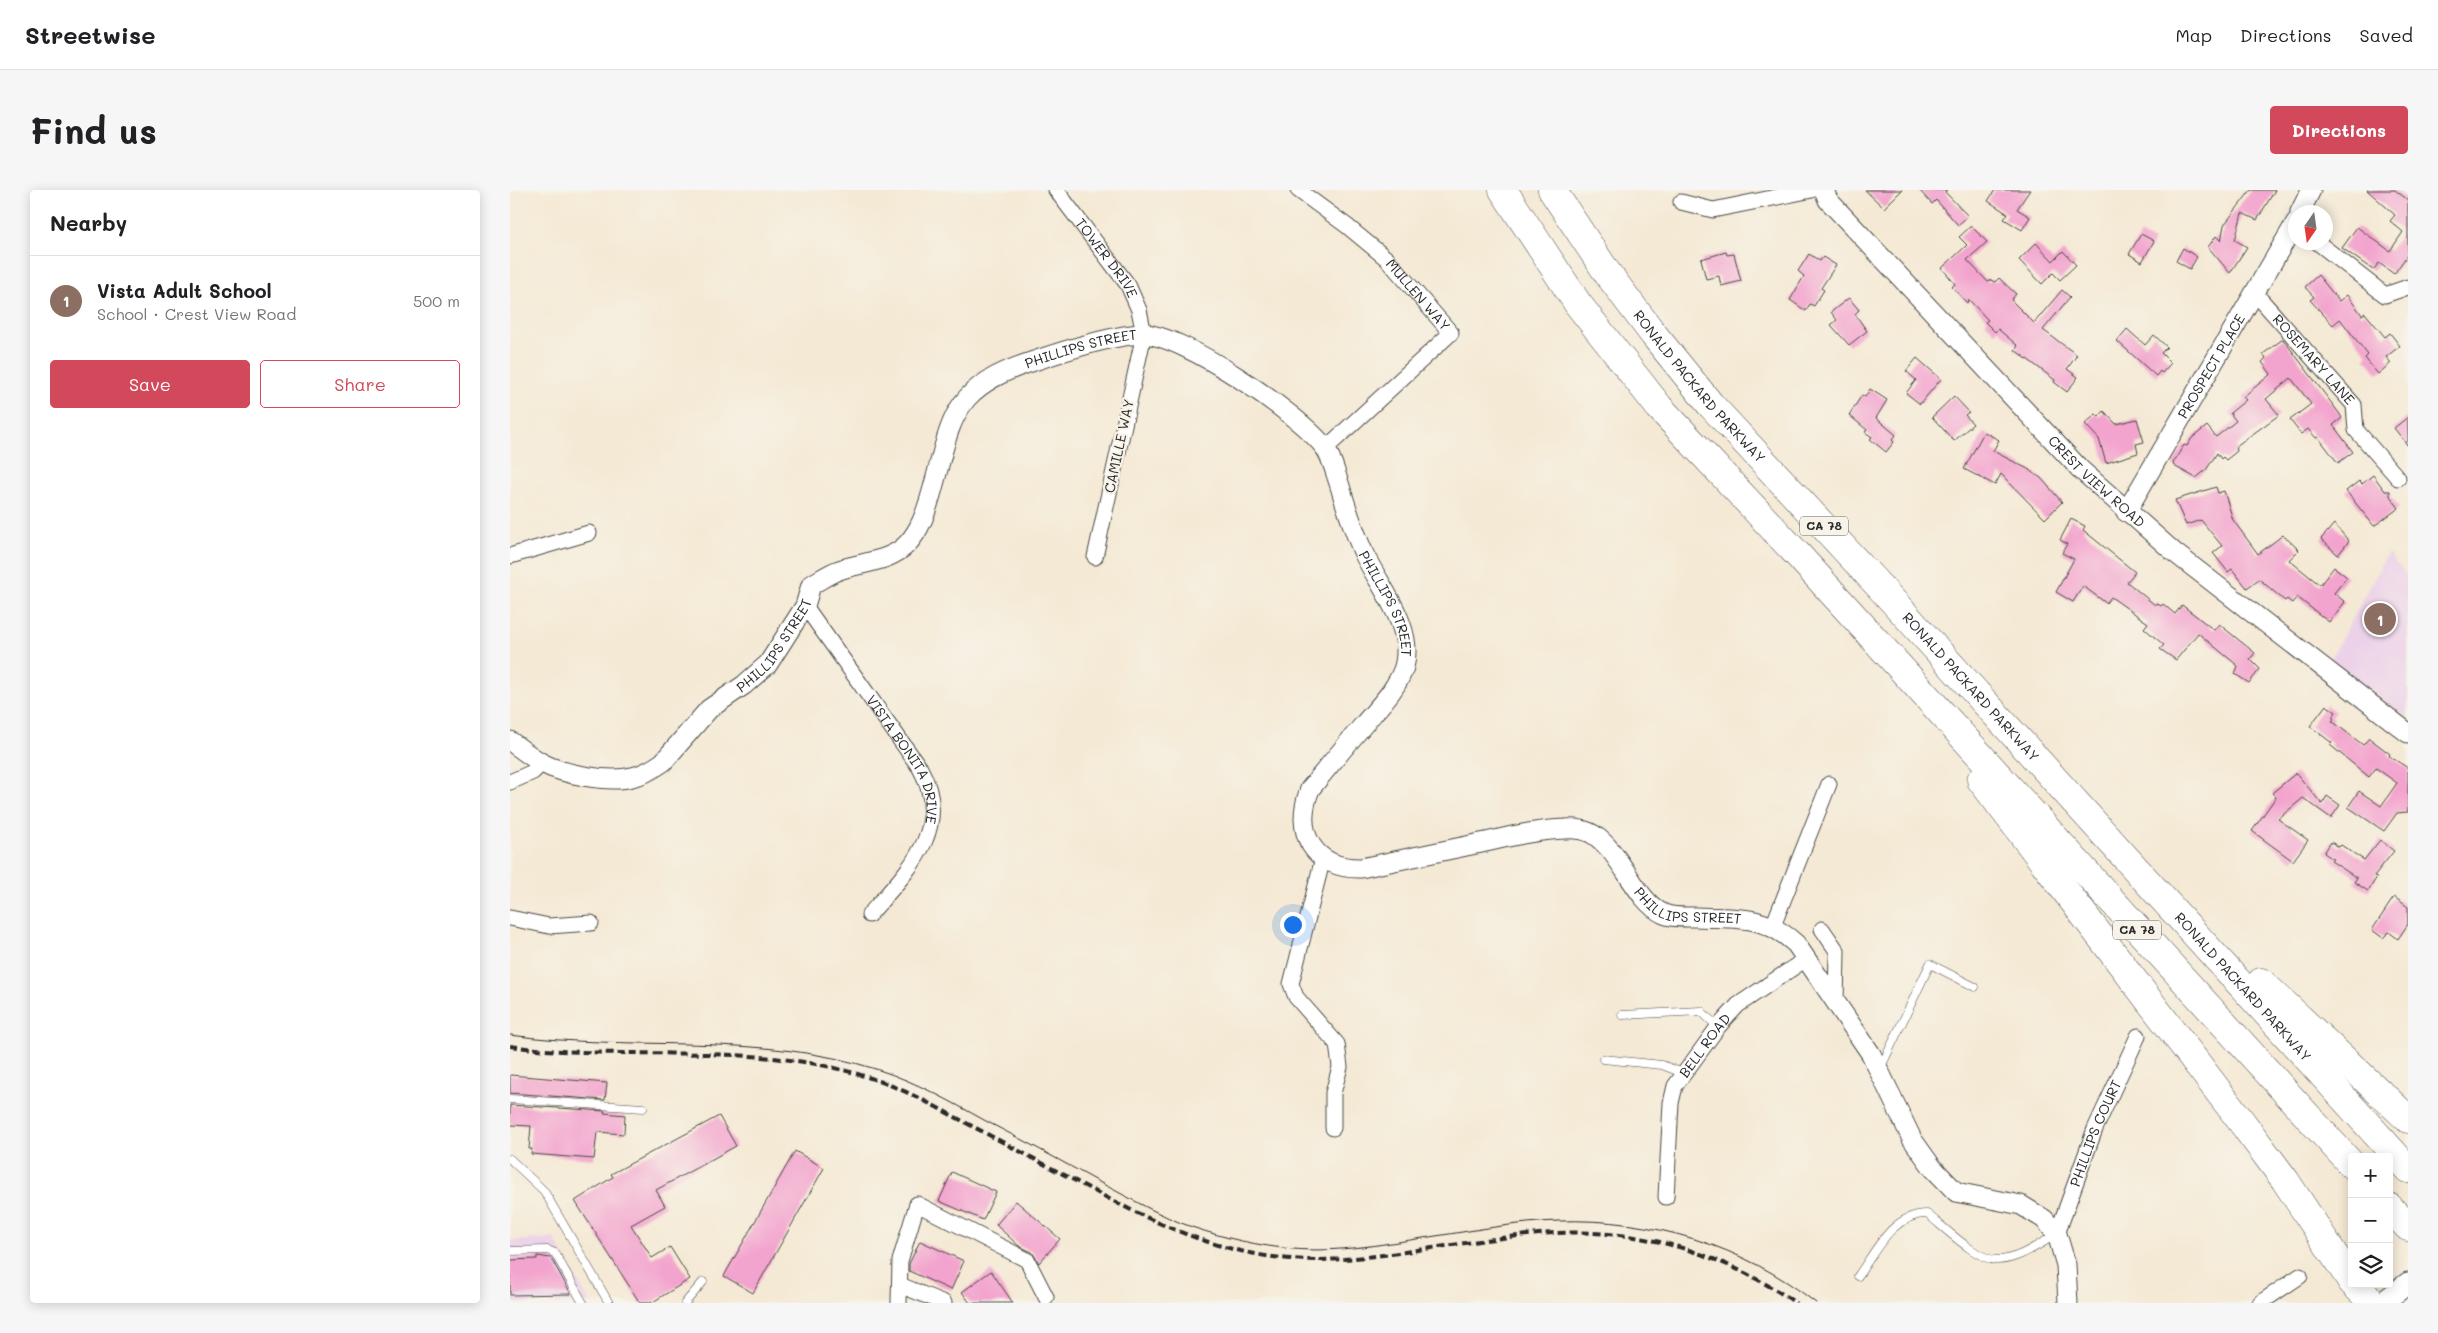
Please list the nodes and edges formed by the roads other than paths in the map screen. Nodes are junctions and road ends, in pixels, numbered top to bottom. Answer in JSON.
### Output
{"nodes":[{"id":1,"x":1056,"y":190,"type":"edge"},
{"id":2,"x":1298,"y":190,"type":"edge"},
{"id":3,"x":1503,"y":190,"type":"edge"},
{"id":4,"x":1552,"y":190,"type":"edge"},
{"id":5,"x":1812,"y":190,"type":"edge"},
{"id":6,"x":1824,"y":190,"type":"edge"},
{"id":7,"x":2311,"y":190,"type":"edge"},
{"id":8,"x":1681,"y":202,"type":"dead end"},
{"id":9,"x":2304,"y":205,"type":"edge"},
{"id":10,"x":2288,"y":235,"type":"edge"},
{"id":11,"x":2327,"y":250,"type":"edge"},
{"id":12,"x":2408,"y":287,"type":"edge"},
{"id":13,"x":2254,"y":292,"type":"junction"},
{"id":14,"x":1144,"y":334,"type":"junction"},
{"id":15,"x":1325,"y":448,"type":"junction"},
{"id":16,"x":2398,"y":478,"type":"dead end"},
{"id":17,"x":2126,"y":512,"type":"junction"},
{"id":18,"x":589,"y":533,"type":"dead end"},
{"id":19,"x":510,"y":556,"type":"edge"},
{"id":20,"x":1095,"y":557,"type":"dead end"},
{"id":21,"x":805,"y":606,"type":"junction"},
{"id":22,"x":1922,"y":694,"type":"junction"},
{"id":23,"x":2408,"y":733,"type":"edge"},
{"id":24,"x":510,"y":741,"type":"edge"},
{"id":25,"x":542,"y":763,"type":"junction"},
{"id":26,"x":510,"y":782,"type":"edge"},
{"id":27,"x":1829,"y":784,"type":"dead end"},
{"id":28,"x":2116,"y":846,"type":"junction"},
{"id":29,"x":1323,"y":858,"type":"junction"},
{"id":30,"x":869,"y":916,"type":"dead end"},
{"id":31,"x":510,"y":918,"type":"edge"},
{"id":32,"x":592,"y":923,"type":"dead end"},
{"id":33,"x":1773,"y":926,"type":"junction"},
{"id":34,"x":1822,"y":929,"type":"dead end"},
{"id":35,"x":1806,"y":959,"type":"junction"},
{"id":36,"x":1975,"y":987,"type":"dead end"},
{"id":37,"x":1836,"y":1003,"type":"junction"},
{"id":38,"x":1622,"y":1015,"type":"dead end"},
{"id":39,"x":1718,"y":1027,"type":"junction"},
{"id":40,"x":2138,"y":1036,"type":"dead end"},
{"id":41,"x":1603,"y":1059,"type":"dead end"},
{"id":42,"x":1880,"y":1071,"type":"junction"},
{"id":43,"x":1683,"y":1073,"type":"junction"},
{"id":44,"x":510,"y":1099,"type":"edge"},
{"id":45,"x":643,"y":1108,"type":"dead end"},
{"id":46,"x":2408,"y":1119,"type":"edge"},
{"id":47,"x":1333,"y":1128,"type":"dead end"},
{"id":48,"x":510,"y":1158,"type":"edge"},
{"id":49,"x":2348,"y":1161,"type":"edge"},
{"id":50,"x":2408,"y":1169,"type":"edge"},
{"id":51,"x":1666,"y":1196,"type":"dead end"},
{"id":52,"x":2393,"y":1210,"type":"edge"},
{"id":53,"x":2408,"y":1227,"type":"edge"},
{"id":54,"x":2057,"y":1234,"type":"junction"},
{"id":55,"x":510,"y":1251,"type":"edge"},
{"id":56,"x":1858,"y":1276,"type":"dead end"},
{"id":57,"x":2300,"y":1276,"type":"dead end"},
{"id":58,"x":2348,"y":1276,"type":"edge"},
{"id":59,"x":702,"y":1282,"type":"dead end"},
{"id":60,"x":900,"y":1285,"type":"junction"},
{"id":61,"x":2405,"y":1285,"type":"edge"},
{"id":62,"x":2358,"y":1288,"type":"edge"},
{"id":63,"x":1046,"y":1297,"type":"dead end"},
{"id":64,"x":583,"y":1303,"type":"edge"},
{"id":65,"x":609,"y":1303,"type":"edge"},
{"id":66,"x":685,"y":1303,"type":"edge"},
{"id":67,"x":899,"y":1303,"type":"edge"},
{"id":68,"x":944,"y":1303,"type":"edge"},
{"id":69,"x":2068,"y":1303,"type":"edge"},
{"id":70,"x":2260,"y":1303,"type":"edge"},
{"id":71,"x":2373,"y":1303,"type":"edge"},
{"id":72,"x":2382,"y":1303,"type":"edge"}],
"edges":[{"from":1,"to":14,"type":"street","name":"TOWER DRIVE"},
{"from":2,"to":15,"type":"street","name":"MULLEN WAY"},
{"from":3,"to":22,"type":"highway","number":"CA 78"},
{"from":4,"to":28,"type":"highway","name":"RONALD PACKARD PARKWAY","number":"CA 78"},
{"from":5,"to":8,"type":"street"},
{"from":6,"to":17,"type":"street","name":"CREST VIEW ROAD"},
{"from":7,"to":9,"type":"street","name":"PROSPECT PLACE"},
{"from":10,"to":13,"type":"street","name":"PROSPECT PLACE"},
{"from":11,"to":12,"type":"street"},
{"from":13,"to":16,"type":"street","name":"ROSEMARY LANE"},
{"from":13,"to":17,"type":"street","name":"PROSPECT PLACE"},
{"from":14,"to":15,"type":"street","name":"PHILLIPS STREET"},
{"from":14,"to":20,"type":"street","name":"CAMILLE WAY"},
{"from":14,"to":21,"type":"street","name":"PHILLIPS STREET"},
{"from":15,"to":29,"type":"street","name":"PHILLIPS STREET"},
{"from":17,"to":23,"type":"street","name":"CREST VIEW ROAD"},
{"from":18,"to":19,"type":"street"},
{"from":21,"to":25,"type":"street","name":"PHILLIPS STREET"},
{"from":21,"to":30,"type":"street","name":"VISTA BONITA DRIVE"},
{"from":22,"to":49,"type":"highway","number":"CA 78"},
{"from":22,"to":58,"type":"highway"},
{"from":24,"to":25,"type":"street","name":"PHILLIPS STREET"},
{"from":25,"to":26,"type":"street"},
{"from":27,"to":33,"type":"street"},
{"from":28,"to":46,"type":"highway"},
{"from":28,"to":50,"type":"highway","name":"RONALD PACKARD PARKWAY","number":"CA 78"},
{"from":29,"to":33,"type":"street","name":"PHILLIPS STREET"},
{"from":29,"to":47,"type":"street"},
{"from":31,"to":32,"type":"street"},
{"from":33,"to":35,"type":"street","name":"PHILLIPS STREET"},
{"from":34,"to":37,"type":"street"},
{"from":35,"to":37,"type":"street","name":"PHILLIPS STREET"},
{"from":35,"to":39,"type":"street","name":"BELL ROAD"},
{"from":36,"to":42,"type":"lane"},
{"from":37,"to":42,"type":"street","name":"PHILLIPS STREET"},
{"from":38,"to":39,"type":"lane"},
{"from":39,"to":43,"type":"street","name":"BELL ROAD"},
{"from":40,"to":54,"type":"street","name":"PHILLIPS COURT"},
{"from":41,"to":43,"type":"lane"},
{"from":42,"to":54,"type":"street","name":"PHILLIPS STREET"},
{"from":43,"to":51,"type":"street","name":"BELL ROAD"},
{"from":44,"to":45,"type":"lane"},
{"from":48,"to":65,"type":"lane"},
{"from":52,"to":53,"type":"highway"},
{"from":54,"to":56,"type":"lane"},
{"from":54,"to":69,"type":"street","name":"PHILLIPS STREET"},
{"from":55,"to":64,"type":"lane"},
{"from":57,"to":70,"type":"street"},
{"from":59,"to":66,"type":"lane"},
{"from":60,"to":63,"type":"street"},
{"from":60,"to":67,"type":"street"},
{"from":60,"to":68,"type":"street"},
{"from":61,"to":72,"type":"main road"},
{"from":62,"to":71,"type":"highway"}]}
